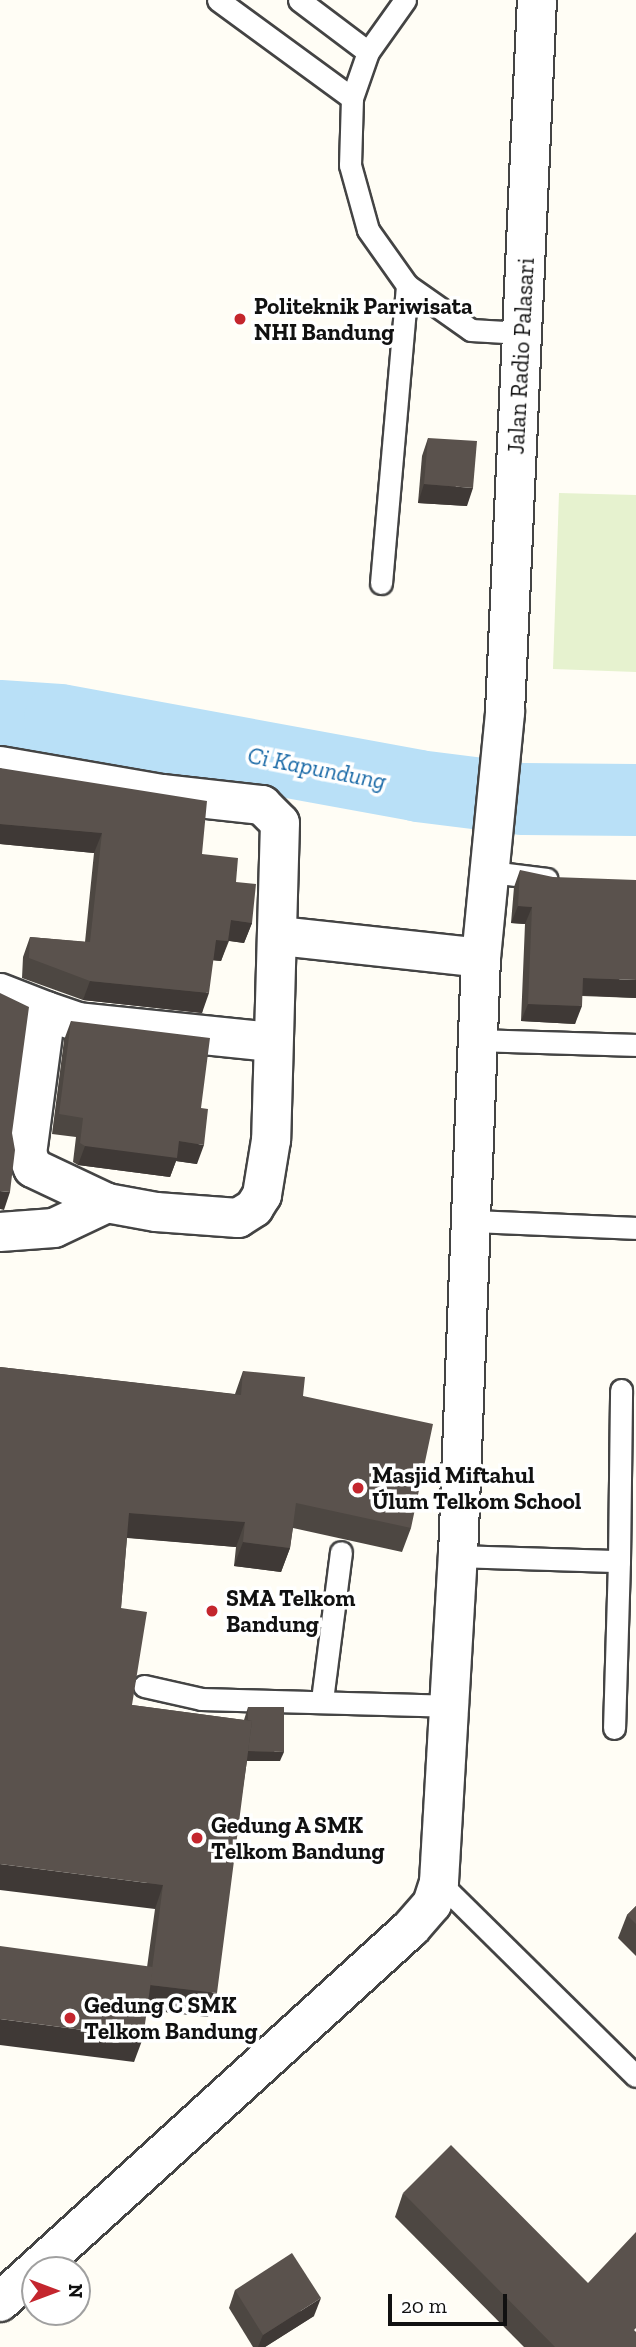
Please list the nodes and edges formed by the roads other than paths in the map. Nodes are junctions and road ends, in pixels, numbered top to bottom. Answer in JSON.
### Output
{"nodes":[{"id":1,"x":218,"y":0,"type":"edge"},
{"id":2,"x":299,"y":0,"type":"edge"},
{"id":3,"x":405,"y":0,"type":"edge"},
{"id":4,"x":537,"y":0,"type":"edge"},
{"id":5,"x":368,"y":52,"type":"junction"},
{"id":6,"x":352,"y":98,"type":"junction"},
{"id":7,"x":407,"y":285,"type":"junction"},
{"id":8,"x":522,"y":333,"type":"junction"},
{"id":9,"x":382,"y":583,"type":"dead end"},
{"id":10,"x":0,"y":766,"type":"edge"},
{"id":11,"x":491,"y":872,"type":"junction"},
{"id":12,"x":571,"y":881,"type":"edge"},
{"id":13,"x":279,"y":936,"type":"junction"},
{"id":14,"x":481,"y":958,"type":"junction"},
{"id":15,"x":0,"y":993,"type":"edge"},
{"id":16,"x":47,"y":1011,"type":"junction"},
{"id":17,"x":477,"y":1040,"type":"junction"},
{"id":18,"x":272,"y":1042,"type":"junction"},
{"id":19,"x":636,"y":1045,"type":"edge"},
{"id":20,"x":107,"y":1203,"type":"junction"},
{"id":21,"x":472,"y":1221,"type":"junction"},
{"id":22,"x":636,"y":1228,"type":"edge"},
{"id":23,"x":0,"y":1232,"type":"edge"},
{"id":24,"x":621,"y":1390,"type":"dead end"},
{"id":25,"x":341,"y":1552,"type":"dead end"},
{"id":26,"x":458,"y":1556,"type":"junction"},
{"id":27,"x":619,"y":1561,"type":"junction"},
{"id":28,"x":144,"y":1686,"type":"dead end"},
{"id":29,"x":322,"y":1700,"type":"junction"},
{"id":30,"x":447,"y":1706,"type":"junction"},
{"id":31,"x":614,"y":1728,"type":"dead end"},
{"id":32,"x":439,"y":1882,"type":"junction"},
{"id":33,"x":636,"y":2076,"type":"edge"},
{"id":34,"x":0,"y":2302,"type":"edge"}],
"edges":[{"from":1,"to":6,"type":"lane"},
{"from":2,"to":5,"type":"lane"},
{"from":3,"to":5,"type":"lane"},
{"from":4,"to":8,"type":"street","name":"Jalan Radio Palasari"},
{"from":5,"to":6,"type":"lane"},
{"from":6,"to":7,"type":"lane"},
{"from":7,"to":8,"type":"lane"},
{"from":7,"to":9,"type":"lane"},
{"from":8,"to":11,"type":"street","name":"Jalan Radio Palasari"},
{"from":10,"to":13,"type":"street"},
{"from":11,"to":12,"type":"lane"},
{"from":11,"to":14,"type":"street","name":"Jalan Radio Palasari"},
{"from":13,"to":14,"type":"street"},
{"from":13,"to":18,"type":"street"},
{"from":14,"to":17,"type":"street","name":"Jalan Radio Palasari"},
{"from":15,"to":16,"type":"street"},
{"from":16,"to":18,"type":"street"},
{"from":16,"to":20,"type":"street"},
{"from":17,"to":19,"type":"lane"},
{"from":17,"to":21,"type":"street","name":"Jalan Radio Palasari"},
{"from":18,"to":20,"type":"street"},
{"from":20,"to":23,"type":"street"},
{"from":21,"to":22,"type":"lane"},
{"from":21,"to":26,"type":"street","name":"Jalan Radio Palasari"},
{"from":24,"to":27,"type":"lane"},
{"from":25,"to":29,"type":"lane"},
{"from":26,"to":27,"type":"lane"},
{"from":26,"to":30,"type":"street","name":"Jalan Radio Palasari"},
{"from":27,"to":31,"type":"lane"},
{"from":28,"to":29,"type":"lane"},
{"from":29,"to":30,"type":"lane"},
{"from":30,"to":32,"type":"street","name":"Jalan Radio Palasari"},
{"from":32,"to":33,"type":"lane"},
{"from":32,"to":34,"type":"street"}]}
